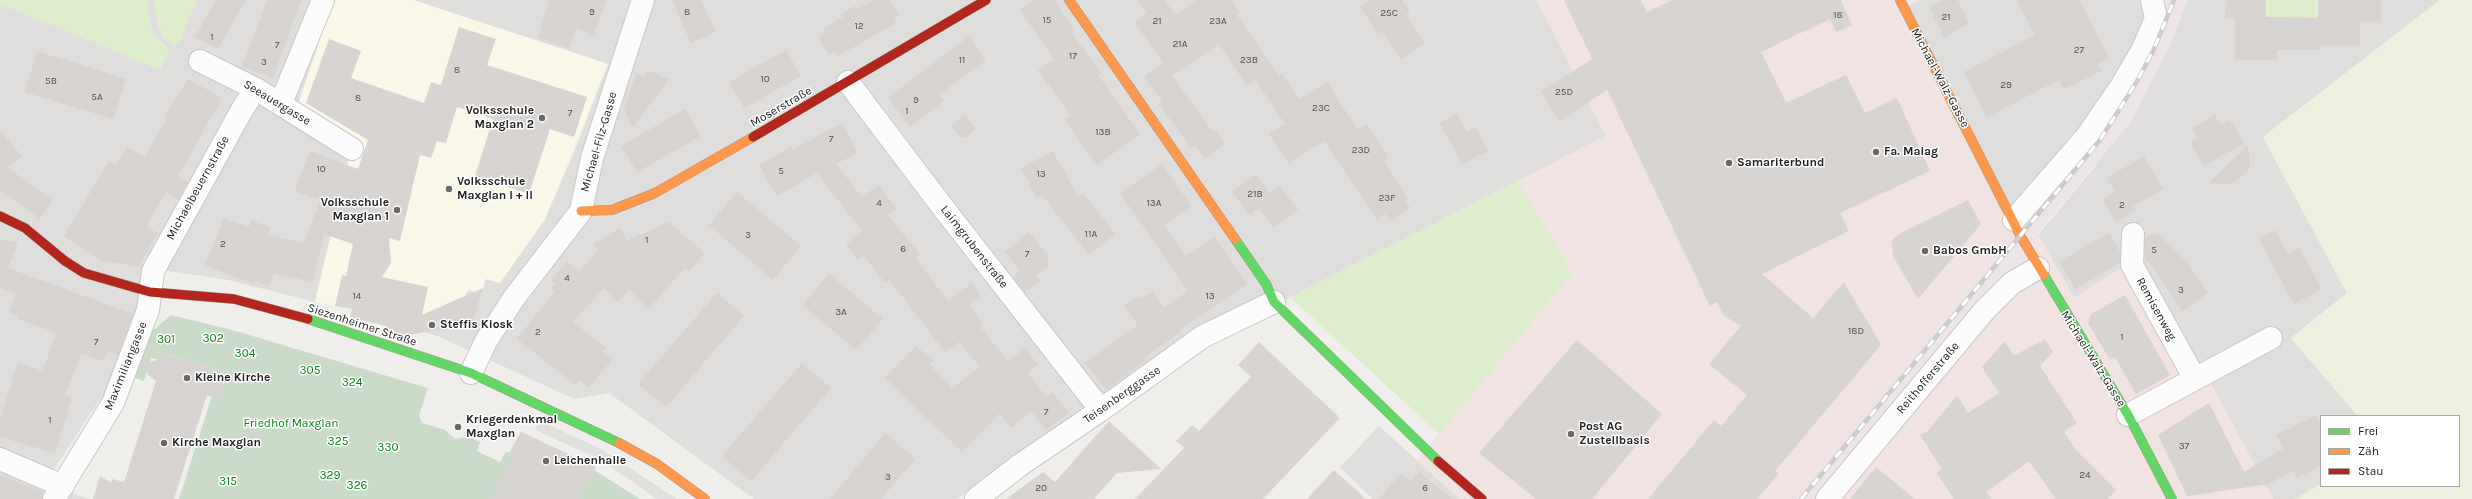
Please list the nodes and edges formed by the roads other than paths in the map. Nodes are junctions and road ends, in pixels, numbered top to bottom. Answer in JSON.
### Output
{"nodes":[{"id":1,"x":323,"y":0,"type":"edge"},
{"id":2,"x":643,"y":0,"type":"edge"},
{"id":3,"x":986,"y":0,"type":"edge"},
{"id":4,"x":1069,"y":0,"type":"edge"},
{"id":5,"x":1900,"y":0,"type":"edge"},
{"id":6,"x":2152,"y":0,"type":"edge"},
{"id":7,"x":200,"y":61,"type":"dead end"},
{"id":8,"x":848,"y":82,"type":"junction"},
{"id":9,"x":256,"y":89,"type":"junction"},
{"id":10,"x":281,"y":103,"type":"junction"},
{"id":11,"x":352,"y":149,"type":"dead end"},
{"id":12,"x":581,"y":211,"type":"junction"},
{"id":13,"x":0,"y":216,"type":"edge"},
{"id":14,"x":2014,"y":220,"type":"junction"},
{"id":15,"x":2133,"y":234,"type":"dead end"},
{"id":16,"x":2038,"y":268,"type":"junction"},
{"id":17,"x":150,"y":292,"type":"junction"},
{"id":18,"x":1274,"y":302,"type":"junction"},
{"id":19,"x":2271,"y":338,"type":"dead end"},
{"id":20,"x":471,"y":373,"type":"junction"},
{"id":21,"x":2196,"y":379,"type":"junction"},
{"id":22,"x":1101,"y":410,"type":"junction"},
{"id":23,"x":2128,"y":415,"type":"junction"},
{"id":24,"x":0,"y":459,"type":"edge"},
{"id":25,"x":59,"y":492,"type":"edge"},
{"id":26,"x":705,"y":499,"type":"edge"},
{"id":27,"x":976,"y":499,"type":"edge"},
{"id":28,"x":1482,"y":499,"type":"edge"},
{"id":29,"x":1827,"y":499,"type":"edge"},
{"id":30,"x":2172,"y":499,"type":"edge"}],
"edges":[{"from":1,"to":10,"type":"street"},
{"from":2,"to":12,"type":"street","name":"Michael-Filz-Gasse"},
{"from":3,"to":8,"type":"street","name":"Moserstraße"},
{"from":4,"to":18,"type":"street"},
{"from":5,"to":14,"type":"street","name":"Michael-Walz-Gasse"},
{"from":6,"to":14,"type":"street"},
{"from":7,"to":9,"type":"street","name":"Seeauergasse"},
{"from":8,"to":12,"type":"street","name":"Moserstraße"},
{"from":8,"to":22,"type":"street","name":"Laimgrubenstraße"},
{"from":9,"to":10,"type":"street","name":"Seeauergasse"},
{"from":9,"to":17,"type":"street","name":"Michaelbeuernstraße"},
{"from":10,"to":11,"type":"street","name":"Seeauergasse"},
{"from":12,"to":20,"type":"street","name":"Michael-Filz-Gasse"},
{"from":13,"to":17,"type":"street","name":"Siezenheimer Straße"},
{"from":14,"to":16,"type":"street","name":"Michael-Walz-Gasse"},
{"from":15,"to":21,"type":"street","name":"Remisenweg"},
{"from":16,"to":23,"type":"street","name":"Michael-Walz-Gasse"},
{"from":16,"to":29,"type":"street","name":"Reithofferstraße"},
{"from":17,"to":20,"type":"street","name":"Siezenheimer Straße"},
{"from":17,"to":25,"type":"street","name":"Maximiliangasse"},
{"from":18,"to":22,"type":"street","name":"Teisenberggasse"},
{"from":18,"to":28,"type":"street"},
{"from":19,"to":21,"type":"street"},
{"from":20,"to":26,"type":"street","name":"Siezenheimer Straße"},
{"from":21,"to":23,"type":"street"},
{"from":22,"to":27,"type":"street","name":"Teisenberggasse"},
{"from":23,"to":30,"type":"street","name":"Michael-Walz-Gasse"},
{"from":24,"to":25,"type":"street"}]}
